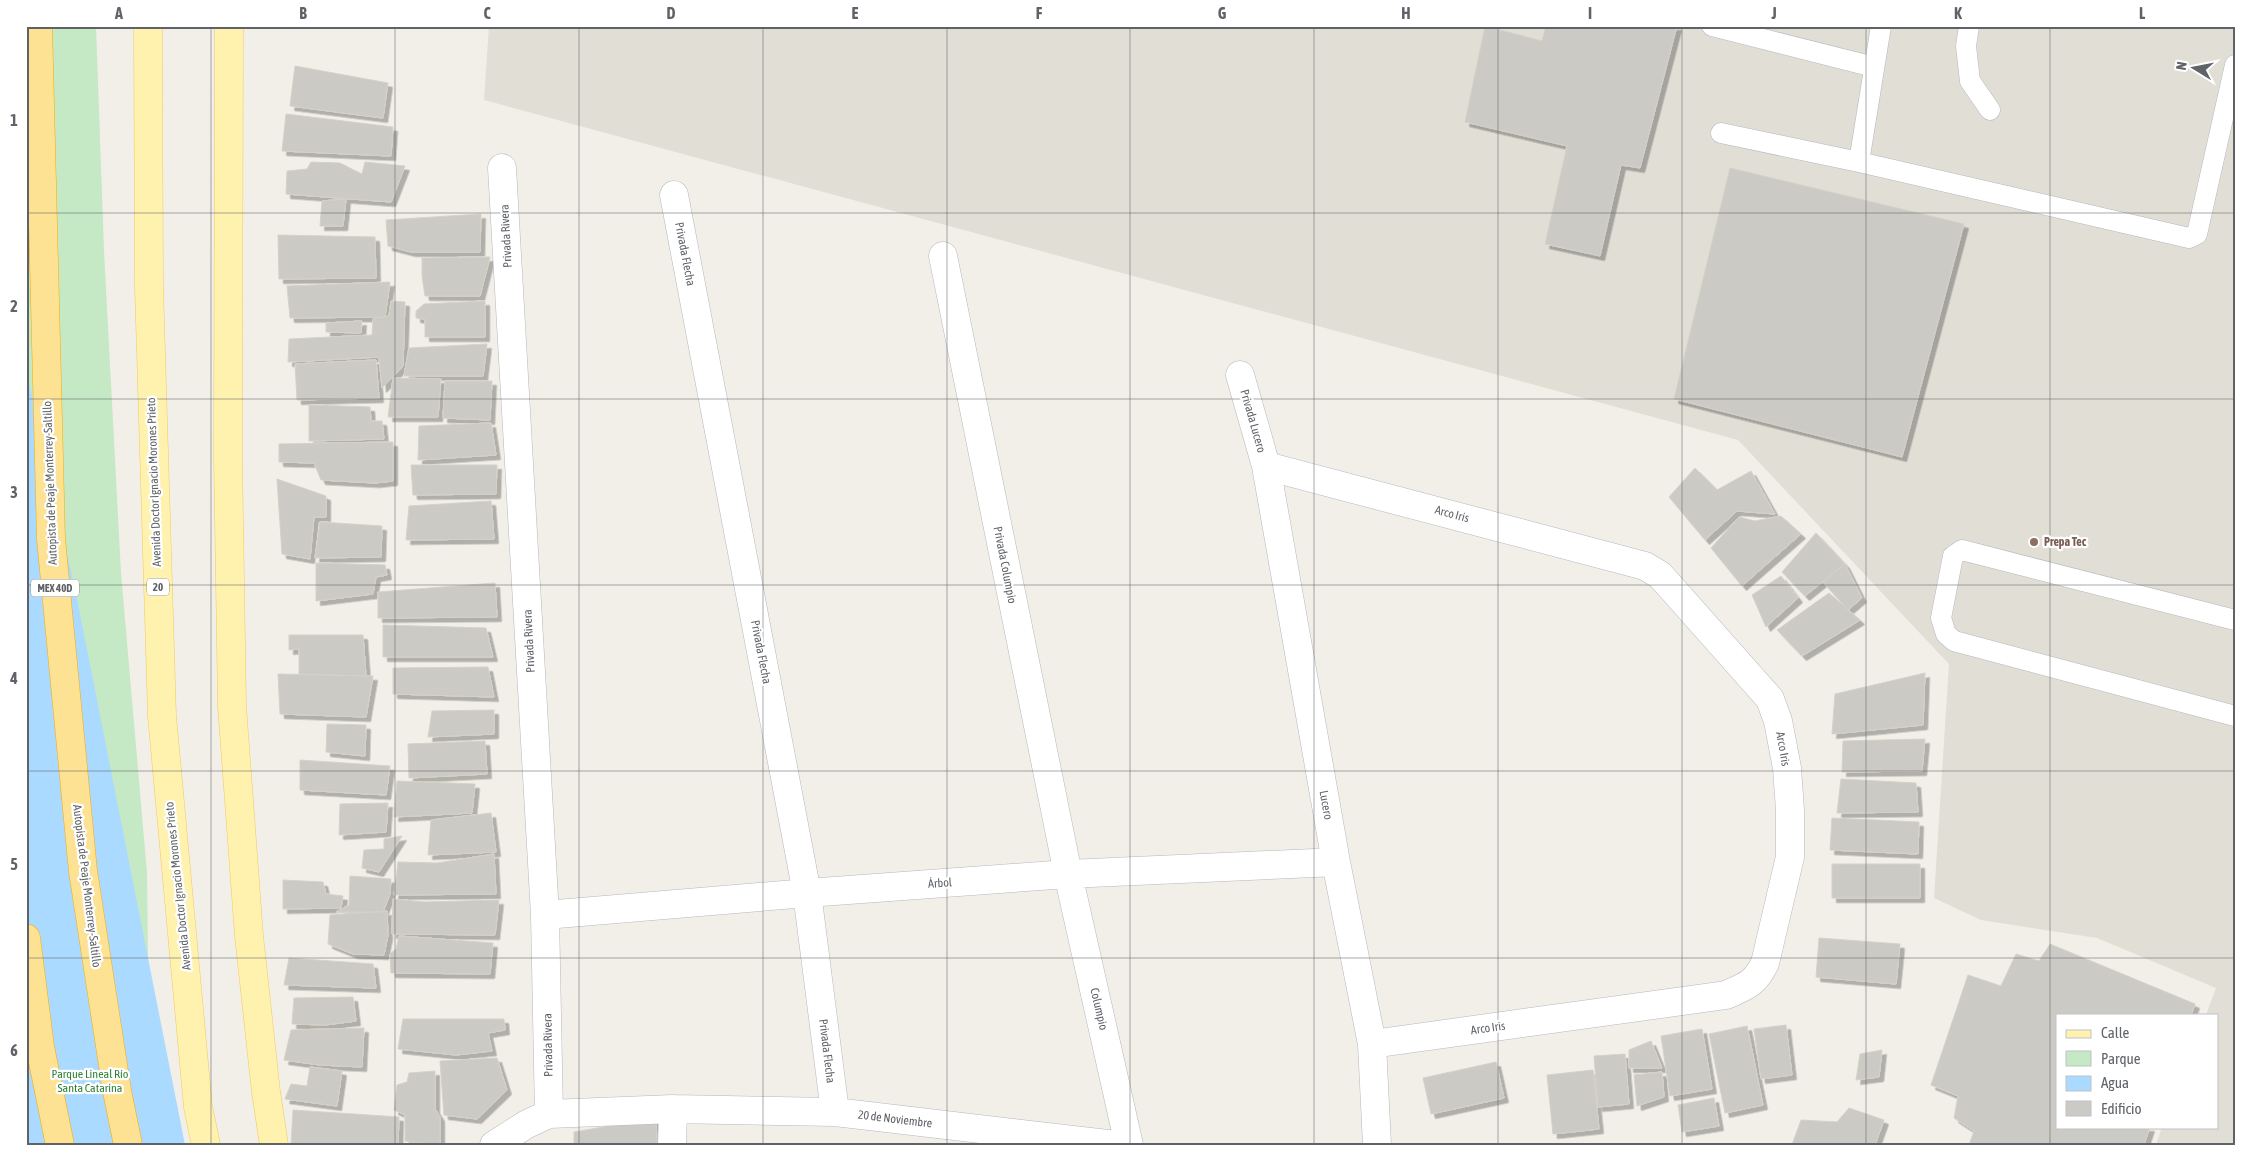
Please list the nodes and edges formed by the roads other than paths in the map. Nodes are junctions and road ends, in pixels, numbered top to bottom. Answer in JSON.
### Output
{"nodes":[{"id":1,"x":38,"y":26,"type":"edge"},
{"id":2,"x":148,"y":26,"type":"edge"},
{"id":3,"x":229,"y":26,"type":"edge"},
{"id":4,"x":1712,"y":26,"type":"edge"},
{"id":5,"x":1881,"y":26,"type":"edge"},
{"id":6,"x":1969,"y":26,"type":"edge"},
{"id":7,"x":2235,"y":64,"type":"edge"},
{"id":8,"x":1874,"y":67,"type":"junction"},
{"id":9,"x":1990,"y":110,"type":"dead end"},
{"id":10,"x":1721,"y":133,"type":"dead end"},
{"id":11,"x":1859,"y":162,"type":"junction"},
{"id":12,"x":502,"y":168,"type":"dead end"},
{"id":13,"x":674,"y":195,"type":"dead end"},
{"id":14,"x":942,"y":256,"type":"dead end"},
{"id":15,"x":1240,"y":376,"type":"dead end"},
{"id":16,"x":1266,"y":466,"type":"junction"},
{"id":17,"x":2235,"y":620,"type":"edge"},
{"id":18,"x":2235,"y":716,"type":"edge"},
{"id":19,"x":1336,"y":862,"type":"junction"},
{"id":20,"x":1068,"y":874,"type":"junction"},
{"id":21,"x":807,"y":893,"type":"junction"},
{"id":22,"x":545,"y":916,"type":"junction"},
{"id":23,"x":26,"y":938,"type":"edge"},
{"id":24,"x":1372,"y":1044,"type":"junction"},
{"id":25,"x":673,"y":1109,"type":"junction"},
{"id":26,"x":835,"y":1112,"type":"junction"},
{"id":27,"x":549,"y":1114,"type":"junction"},
{"id":28,"x":60,"y":1145,"type":"edge"},
{"id":29,"x":128,"y":1145,"type":"edge"},
{"id":30,"x":206,"y":1145,"type":"edge"},
{"id":31,"x":274,"y":1145,"type":"edge"},
{"id":32,"x":494,"y":1145,"type":"edge"},
{"id":33,"x":672,"y":1145,"type":"edge"},
{"id":34,"x":1116,"y":1145,"type":"edge"},
{"id":35,"x":1129,"y":1145,"type":"edge"},
{"id":36,"x":1377,"y":1145,"type":"edge"}],
"edges":[{"from":1,"to":29,"type":"highway","name":"Autopista de Peaje Monterrey-Saltillo","number":"MEX 40D"},
{"from":2,"to":30,"type":"main road","name":"Avenida Doctor Ignacio Morones Prieto","number":"20"},
{"from":3,"to":31,"type":"main road"},
{"from":4,"to":8,"type":"lane"},
{"from":5,"to":8,"type":"lane"},
{"from":6,"to":9,"type":"lane"},
{"from":7,"to":11,"type":"lane"},
{"from":8,"to":11,"type":"lane"},
{"from":10,"to":11,"type":"lane"},
{"from":12,"to":22,"type":"street","name":"Privada Rivera"},
{"from":13,"to":21,"type":"street","name":"Privada Flecha"},
{"from":14,"to":20,"type":"street","name":"Privada Columpio"},
{"from":15,"to":16,"type":"street","name":"Privada Lucero"},
{"from":16,"to":19,"type":"street","name":"Lucero"},
{"from":16,"to":24,"type":"street","name":"Arco Iris"},
{"from":17,"to":18,"type":"lane"},
{"from":19,"to":20,"type":"street","name":"Árbol"},
{"from":19,"to":24,"type":"street","name":"Lucero"},
{"from":20,"to":21,"type":"street","name":"Árbol"},
{"from":20,"to":35,"type":"street","name":"Columpio"},
{"from":21,"to":22,"type":"street","name":"Árbol"},
{"from":21,"to":26,"type":"street","name":"Privada Flecha"},
{"from":22,"to":27,"type":"street","name":"Privada Rivera"},
{"from":23,"to":28,"type":"highway"},
{"from":24,"to":36,"type":"street","name":"Lucero"},
{"from":25,"to":26,"type":"street","name":"20 de Noviembre"},
{"from":25,"to":27,"type":"street","name":"20 de Noviembre"},
{"from":25,"to":33,"type":"street"},
{"from":26,"to":34,"type":"street","name":"20 de Noviembre"},
{"from":27,"to":32,"type":"street","name":"20 de Noviembre"}]}
